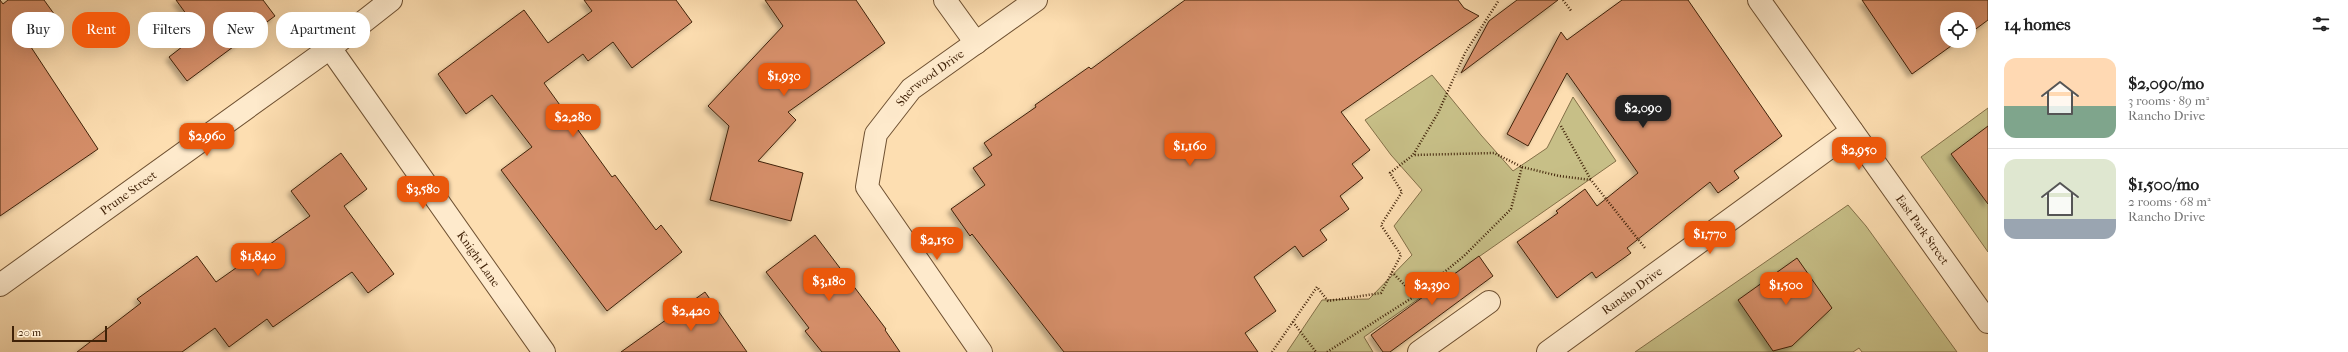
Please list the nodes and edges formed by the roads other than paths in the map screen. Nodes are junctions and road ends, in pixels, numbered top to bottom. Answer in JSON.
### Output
{"nodes":[{"id":1,"x":392,"y":0,"type":"edge"},
{"id":2,"x":945,"y":0,"type":"edge"},
{"id":3,"x":1036,"y":0,"type":"edge"},
{"id":4,"x":1759,"y":0,"type":"edge"},
{"id":5,"x":370,"y":17,"type":"edge"},
{"id":6,"x":976,"y":42,"type":"junction"},
{"id":7,"x":330,"y":48,"type":"joint"},
{"id":8,"x":1852,"y":131,"type":"junction"},
{"id":9,"x":0,"y":285,"type":"edge"},
{"id":10,"x":1488,"y":302,"type":"dead end"},
{"id":11,"x":1988,"y":322,"type":"edge"},
{"id":12,"x":544,"y":352,"type":"edge"},
{"id":13,"x":981,"y":352,"type":"edge"},
{"id":14,"x":1419,"y":352,"type":"edge"},
{"id":15,"x":1548,"y":352,"type":"edge"}],
"edges":[{"from":1,"to":5,"type":"street","name":"Prune Street"},
{"from":2,"to":6,"type":"street"},
{"from":3,"to":6,"type":"street","name":"Sherwood Drive"},
{"from":4,"to":8,"type":"street","name":"East Park Street"},
{"from":6,"to":13,"type":"street","name":"Sherwood Drive"},
{"from":7,"to":9,"type":"street","name":"Prune Street"},
{"from":7,"to":12,"type":"street","name":"Knight Lane"},
{"from":8,"to":11,"type":"street","name":"East Park Street"},
{"from":8,"to":15,"type":"street","name":"Rancho Drive"},
{"from":10,"to":14,"type":"street"}]}
